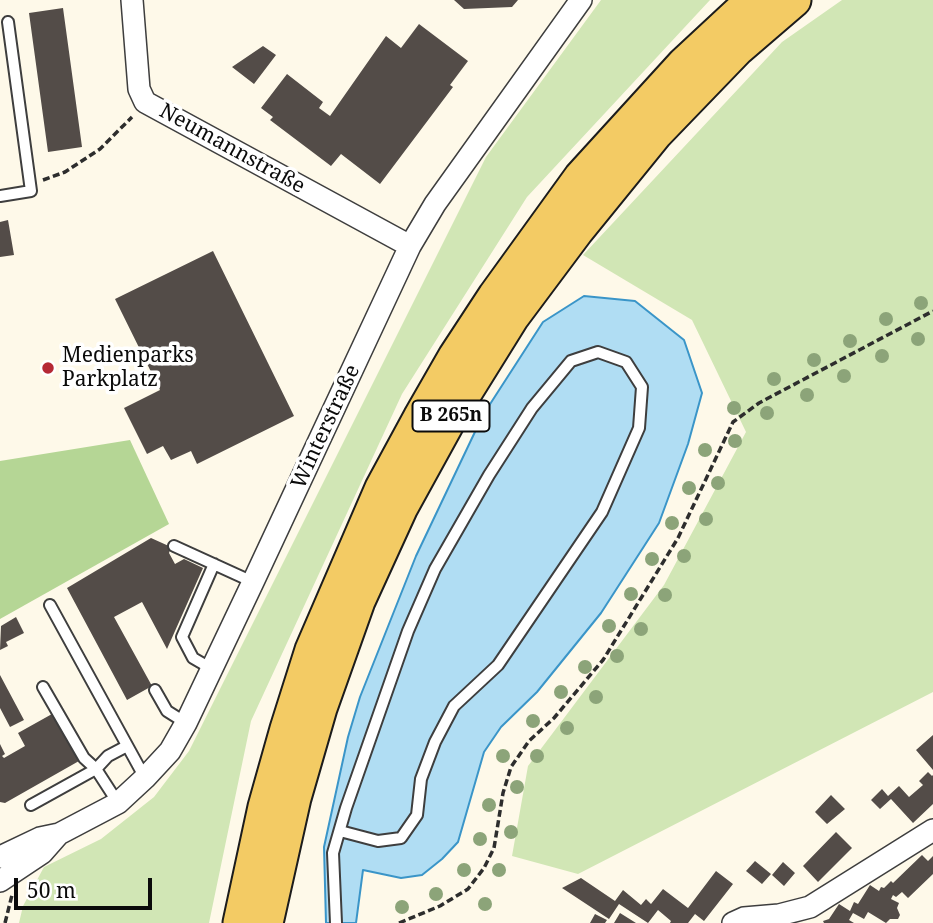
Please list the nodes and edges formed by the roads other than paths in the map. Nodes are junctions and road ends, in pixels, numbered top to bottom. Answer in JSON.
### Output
{"nodes":[{"id":1,"x":132,"y":0,"type":"edge"},
{"id":2,"x":582,"y":0,"type":"edge"},
{"id":3,"x":752,"y":0,"type":"edge"},
{"id":4,"x":794,"y":0,"type":"edge"},
{"id":5,"x":8,"y":22,"type":"dead end"},
{"id":6,"x":0,"y":196,"type":"edge"},
{"id":7,"x":410,"y":246,"type":"junction"},
{"id":8,"x":174,"y":546,"type":"dead end"},
{"id":9,"x":214,"y":564,"type":"junction"},
{"id":10,"x":253,"y":582,"type":"junction"},
{"id":11,"x":50,"y":605,"type":"dead end"},
{"id":12,"x":212,"y":668,"type":"junction"},
{"id":13,"x":43,"y":687,"type":"dead end"},
{"id":14,"x":155,"y":690,"type":"dead end"},
{"id":15,"x":186,"y":723,"type":"junction"},
{"id":16,"x":127,"y":746,"type":"junction"},
{"id":17,"x":96,"y":769,"type":"junction"},
{"id":18,"x":145,"y":778,"type":"junction"},
{"id":19,"x":118,"y":803,"type":"junction"},
{"id":20,"x":31,"y":805,"type":"dead end"},
{"id":21,"x":933,"y":830,"type":"edge"},
{"id":22,"x":340,"y":831,"type":"junction"},
{"id":23,"x":59,"y":834,"type":"junction"},
{"id":24,"x":0,"y":857,"type":"edge"},
{"id":25,"x":0,"y":881,"type":"edge"},
{"id":26,"x":783,"y":919,"type":"edge"},
{"id":27,"x":240,"y":923,"type":"edge"},
{"id":28,"x":266,"y":923,"type":"edge"},
{"id":29,"x":336,"y":923,"type":"edge"},
{"id":30,"x":733,"y":923,"type":"edge"}],
"edges":[{"from":1,"to":7,"type":"street","name":"Neumannstraße"},
{"from":2,"to":7,"type":"street","name":"Winterstraße"},
{"from":3,"to":27,"type":"main road","number":"B 265n"},
{"from":4,"to":28,"type":"main road","number":"B 265n"},
{"from":5,"to":6,"type":"lane"},
{"from":7,"to":10,"type":"street","name":"Winterstraße"},
{"from":8,"to":9,"type":"lane"},
{"from":9,"to":10,"type":"lane"},
{"from":9,"to":12,"type":"lane"},
{"from":10,"to":12,"type":"street","name":"Winterstraße"},
{"from":11,"to":16,"type":"lane"},
{"from":12,"to":15,"type":"street","name":"Winterstraße"},
{"from":13,"to":17,"type":"lane"},
{"from":14,"to":15,"type":"lane"},
{"from":15,"to":18,"type":"street","name":"Winterstraße"},
{"from":16,"to":17,"type":"lane"},
{"from":16,"to":18,"type":"lane"},
{"from":17,"to":19,"type":"lane"},
{"from":17,"to":20,"type":"lane"},
{"from":18,"to":19,"type":"street","name":"Winterstraße"},
{"from":19,"to":23,"type":"street","name":"Winterstraße"},
{"from":21,"to":26,"type":"street"},
{"from":22,"to":22,"type":"lane"},
{"from":22,"to":29,"type":"lane"},
{"from":23,"to":24,"type":"street","name":"Winterstraße"},
{"from":23,"to":25,"type":"street","name":"Winterstraße"},
{"from":26,"to":30,"type":"street"}]}
